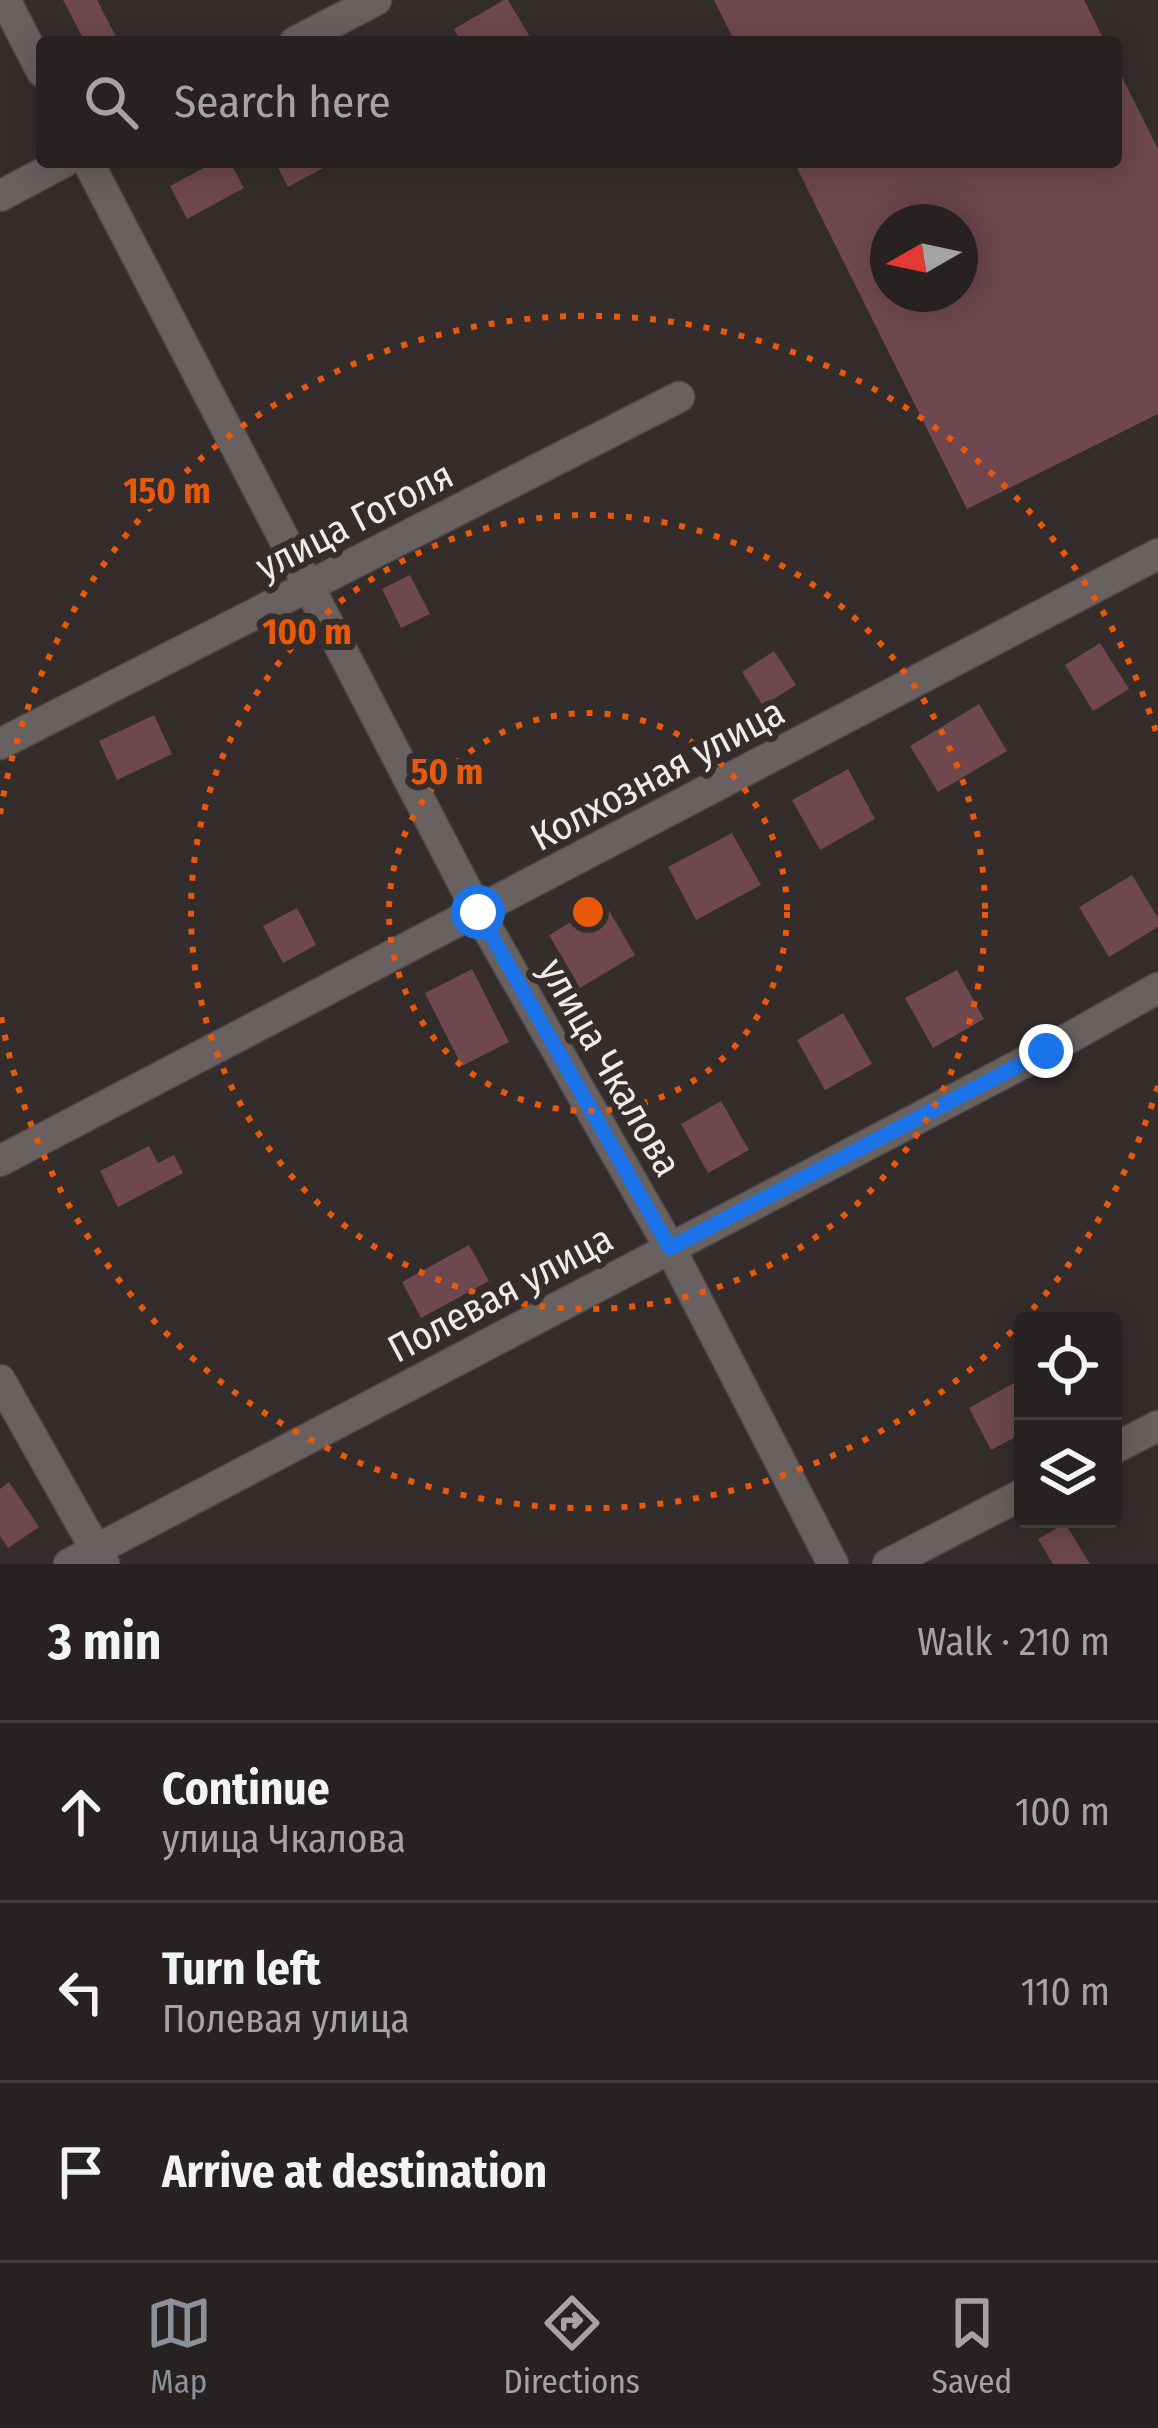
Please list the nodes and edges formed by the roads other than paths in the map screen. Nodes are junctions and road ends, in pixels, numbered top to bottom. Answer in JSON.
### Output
{"nodes":[{"id":1,"x":5,"y":0,"type":"edge"},
{"id":2,"x":376,"y":0,"type":"edge"},
{"id":3,"x":319,"y":13,"type":"edge"},
{"id":4,"x":36,"y":60,"type":"edge"},
{"id":5,"x":53,"y":168,"type":"edge"},
{"id":6,"x":91,"y":168,"type":"edge"},
{"id":7,"x":0,"y":196,"type":"edge"},
{"id":8,"x":679,"y":397,"type":"dead end"},
{"id":9,"x":1158,"y":554,"type":"edge"},
{"id":10,"x":310,"y":586,"type":"junction"},
{"id":11,"x":0,"y":744,"type":"edge"},
{"id":12,"x":478,"y":912,"type":"junction"},
{"id":13,"x":1158,"y":988,"type":"edge"},
{"id":14,"x":0,"y":1161,"type":"edge"},
{"id":15,"x":670,"y":1248,"type":"junction"},
{"id":16,"x":0,"y":1379,"type":"edge"},
{"id":17,"x":1158,"y":1426,"type":"edge"},
{"id":18,"x":1122,"y":1444,"type":"edge"},
{"id":19,"x":1014,"y":1499,"type":"edge"},
{"id":20,"x":100,"y":1557,"type":"edge"},
{"id":21,"x":69,"y":1564,"type":"edge"},
{"id":22,"x":833,"y":1564,"type":"edge"},
{"id":23,"x":889,"y":1564,"type":"edge"}],
"edges":[{"from":1,"to":4,"type":"street"},
{"from":2,"to":3,"type":"street"},
{"from":5,"to":7,"type":"street"},
{"from":6,"to":10,"type":"street","name":"улица Чкалова"},
{"from":8,"to":10,"type":"street","name":"улица Гоголя"},
{"from":9,"to":12,"type":"street","name":"Колхозная улица"},
{"from":10,"to":11,"type":"street","name":"улица Гоголя"},
{"from":10,"to":12,"type":"street","name":"улица Чкалова"},
{"from":12,"to":14,"type":"street","name":"Колхозная улица"},
{"from":12,"to":15,"type":"street","name":"улица Чкалова"},
{"from":13,"to":15,"type":"street","name":"Полевая улица"},
{"from":15,"to":20,"type":"street","name":"Полевая улица"},
{"from":15,"to":22,"type":"street","name":"улица Чкалова"},
{"from":16,"to":20,"type":"street"},
{"from":17,"to":18,"type":"street"},
{"from":19,"to":23,"type":"street"},
{"from":20,"to":21,"type":"street","name":"Полевая улица"}]}
